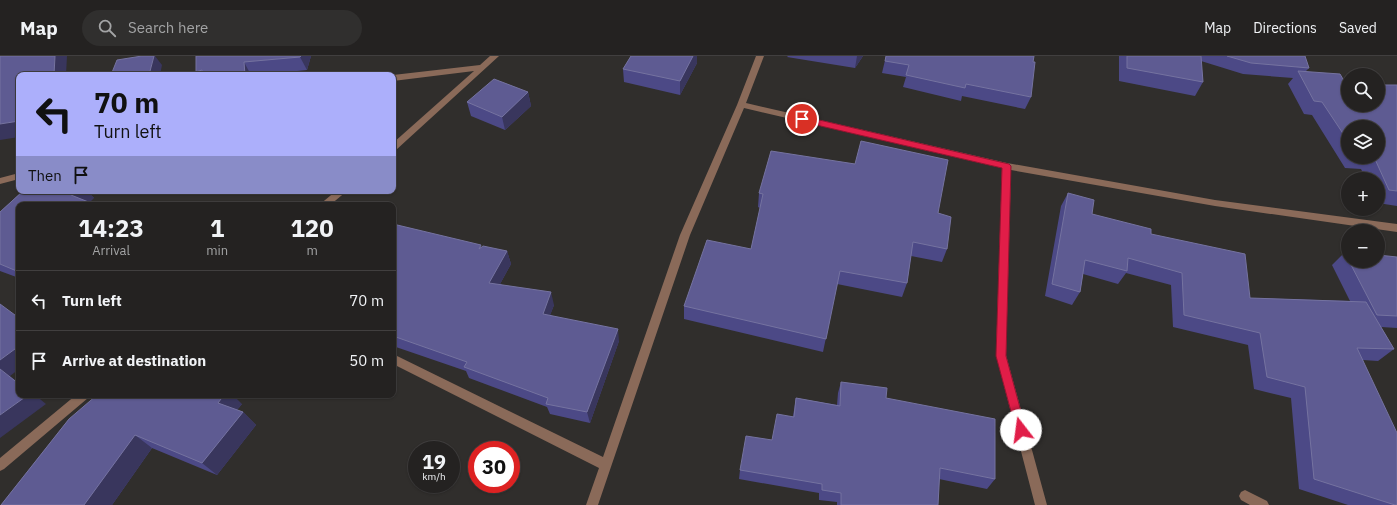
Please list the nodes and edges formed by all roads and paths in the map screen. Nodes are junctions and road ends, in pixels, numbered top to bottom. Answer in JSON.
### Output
{"nodes":[{"id":1,"x":495,"y":56,"type":"edge"},
{"id":2,"x":760,"y":56,"type":"edge"},
{"id":3,"x":483,"y":67,"type":"junction"},
{"id":4,"x":396,"y":78,"type":"edge"},
{"id":5,"x":742,"y":105,"type":"junction"},
{"id":6,"x":396,"y":145,"type":"edge"},
{"id":7,"x":1007,"y":166,"type":"junction"},
{"id":8,"x":16,"y":177,"type":"edge"},
{"id":9,"x":0,"y":181,"type":"edge"},
{"id":10,"x":338,"y":194,"type":"edge"},
{"id":11,"x":328,"y":202,"type":"edge"},
{"id":12,"x":1397,"y":228,"type":"edge"},
{"id":13,"x":396,"y":360,"type":"edge"},
{"id":14,"x":80,"y":398,"type":"edge"},
{"id":15,"x":0,"y":465,"type":"edge"},
{"id":16,"x":606,"y":465,"type":"junction"},
{"id":17,"x":1245,"y":496,"type":"dead end"},
{"id":18,"x":592,"y":505,"type":"edge"},
{"id":19,"x":1041,"y":505,"type":"edge"},
{"id":20,"x":1263,"y":505,"type":"edge"}],
"edges":[{"from":1,"to":3,"type":"street"},
{"from":2,"to":5,"type":"street"},
{"from":3,"to":4,"type":"street"},
{"from":3,"to":6,"type":"street"},
{"from":5,"to":7,"type":"street"},
{"from":5,"to":16,"type":"street"},
{"from":7,"to":12,"type":"street"},
{"from":7,"to":19,"type":"street"},
{"from":8,"to":9,"type":"street"},
{"from":10,"to":11,"type":"street"},
{"from":13,"to":16,"type":"street"},
{"from":14,"to":15,"type":"street"},
{"from":16,"to":18,"type":"street"},
{"from":17,"to":20,"type":"street"}]}
